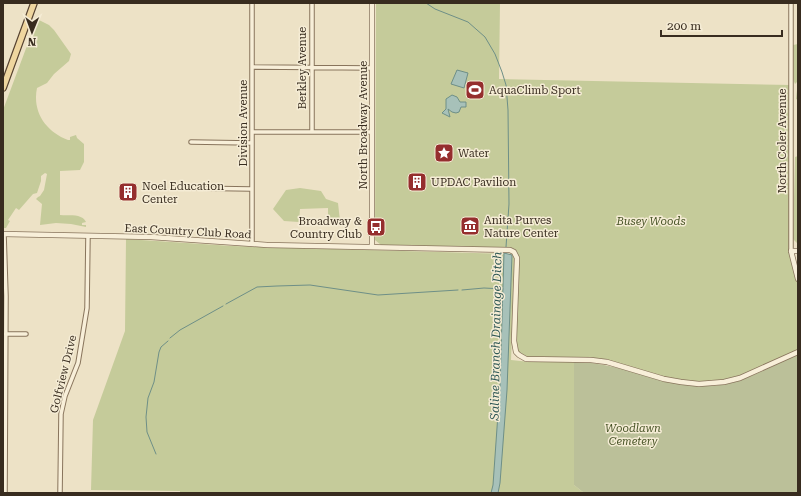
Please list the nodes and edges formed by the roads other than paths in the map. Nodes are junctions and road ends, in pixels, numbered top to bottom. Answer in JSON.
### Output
{"nodes":[{"id":1,"x":34,"y":3,"type":"edge"},
{"id":2,"x":252,"y":3,"type":"edge"},
{"id":3,"x":312,"y":3,"type":"edge"},
{"id":4,"x":372,"y":3,"type":"edge"},
{"id":5,"x":791,"y":3,"type":"edge"},
{"id":6,"x":252,"y":67,"type":"junction"},
{"id":7,"x":312,"y":68,"type":"junction"},
{"id":8,"x":372,"y":68,"type":"junction"},
{"id":9,"x":3,"y":88,"type":"edge"},
{"id":10,"x":252,"y":132,"type":"junction"},
{"id":11,"x":312,"y":132,"type":"junction"},
{"id":12,"x":372,"y":132,"type":"junction"},
{"id":13,"x":191,"y":142,"type":"dead end"},
{"id":14,"x":252,"y":143,"type":"junction"},
{"id":15,"x":188,"y":188,"type":"dead end"},
{"id":16,"x":251,"y":189,"type":"junction"},
{"id":17,"x":4,"y":234,"type":"edge"},
{"id":18,"x":88,"y":236,"type":"junction"},
{"id":19,"x":252,"y":244,"type":"junction"},
{"id":20,"x":372,"y":247,"type":"junction"},
{"id":21,"x":798,"y":250,"type":"edge"},
{"id":22,"x":791,"y":252,"type":"junction"},
{"id":23,"x":798,"y":278,"type":"edge"},
{"id":24,"x":5,"y":334,"type":"junction"},
{"id":25,"x":26,"y":334,"type":"dead end"},
{"id":26,"x":798,"y":352,"type":"edge"},
{"id":27,"x":5,"y":493,"type":"edge"},
{"id":28,"x":60,"y":493,"type":"edge"}],
"edges":[{"from":1,"to":9,"type":"main road"},
{"from":2,"to":6,"type":"street","name":"Division Avenue"},
{"from":3,"to":7,"type":"street","name":"Berkley Avenue"},
{"from":4,"to":8,"type":"street","name":"North Broadway Avenue"},
{"from":5,"to":22,"type":"street","name":"North Coler Avenue"},
{"from":6,"to":7,"type":"street"},
{"from":6,"to":10,"type":"street","name":"Division Avenue"},
{"from":7,"to":8,"type":"street"},
{"from":7,"to":11,"type":"street","name":"Berkley Avenue"},
{"from":8,"to":12,"type":"street","name":"North Broadway Avenue"},
{"from":10,"to":11,"type":"street"},
{"from":10,"to":14,"type":"street","name":"Division Avenue"},
{"from":11,"to":12,"type":"street"},
{"from":12,"to":20,"type":"street","name":"North Broadway Avenue"},
{"from":13,"to":14,"type":"street"},
{"from":14,"to":16,"type":"street","name":"Division Avenue"},
{"from":15,"to":16,"type":"street"},
{"from":16,"to":19,"type":"street","name":"Division Avenue"},
{"from":17,"to":18,"type":"street","name":"East Country Club Road"},
{"from":17,"to":24,"type":"street"},
{"from":18,"to":19,"type":"street","name":"East Country Club Road"},
{"from":18,"to":28,"type":"street","name":"Golfview Drive"},
{"from":19,"to":20,"type":"street","name":"East Country Club Road"},
{"from":20,"to":26,"type":"street","name":"East Country Club Road"},
{"from":21,"to":22,"type":"street"},
{"from":22,"to":23,"type":"street","name":"North Coler Avenue"},
{"from":24,"to":25,"type":"street"},
{"from":24,"to":27,"type":"street"}]}
